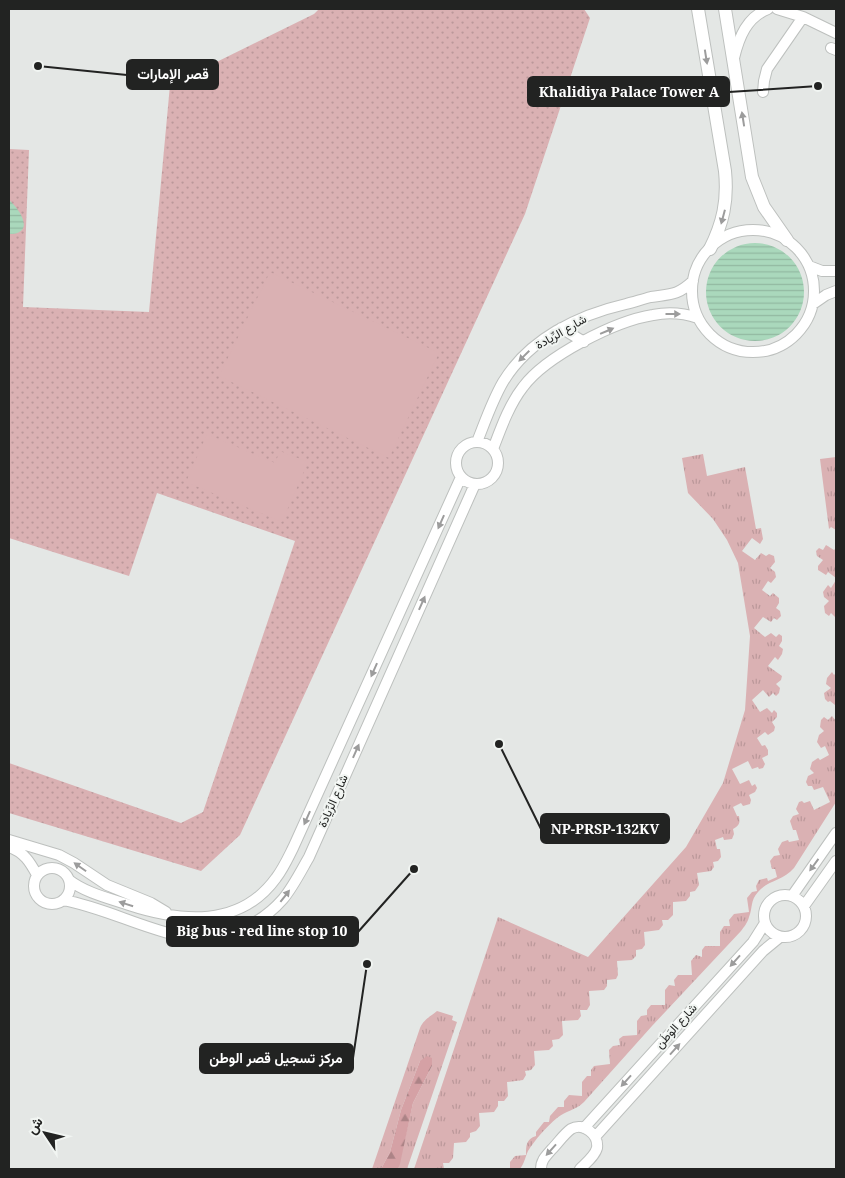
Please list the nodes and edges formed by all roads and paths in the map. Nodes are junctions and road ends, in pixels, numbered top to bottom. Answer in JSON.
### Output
{"nodes":[{"id":1,"x":698,"y":9,"type":"edge"},
{"id":2,"x":725,"y":9,"type":"edge"},
{"id":3,"x":768,"y":9,"type":"edge"},
{"id":4,"x":777,"y":9,"type":"edge"},
{"id":5,"x":803,"y":17,"type":"junction"},
{"id":6,"x":836,"y":33,"type":"edge"},
{"id":7,"x":734,"y":59,"type":"junction"},
{"id":8,"x":763,"y":92,"type":"dead end"},
{"id":9,"x":787,"y":240,"type":"junction"},
{"id":10,"x":710,"y":249,"type":"junction"},
{"id":11,"x":809,"y":266,"type":"junction"},
{"id":12,"x":836,"y":271,"type":"edge"},
{"id":13,"x":693,"y":281,"type":"junction"},
{"id":14,"x":836,"y":291,"type":"edge"},
{"id":15,"x":813,"y":304,"type":"junction"},
{"id":16,"x":698,"y":318,"type":"junction"},
{"id":17,"x":562,"y":328,"type":"junction"},
{"id":18,"x":584,"y":342,"type":"junction"},
{"id":19,"x":476,"y":442,"type":"junction"},
{"id":20,"x":493,"y":449,"type":"junction"},
{"id":21,"x":461,"y":477,"type":"junction"},
{"id":22,"x":475,"y":484,"type":"junction"},
{"id":23,"x":836,"y":833,"type":"edge"},
{"id":24,"x":9,"y":840,"type":"edge"},
{"id":25,"x":9,"y":847,"type":"edge"},
{"id":26,"x":836,"y":861,"type":"edge"},
{"id":27,"x":38,"y":875,"type":"junction"},
{"id":28,"x":69,"y":880,"type":"junction"},
{"id":29,"x":792,"y":896,"type":"junction"},
{"id":30,"x":63,"y":900,"type":"junction"},
{"id":31,"x":804,"y":906,"type":"junction"},
{"id":32,"x":168,"y":915,"type":"junction"},
{"id":33,"x":765,"y":923,"type":"junction"},
{"id":34,"x":780,"y":936,"type":"junction"},
{"id":35,"x":584,"y":1128,"type":"junction"},
{"id":36,"x":595,"y":1137,"type":"junction"},
{"id":37,"x":541,"y":1169,"type":"edge"},
{"id":38,"x":580,"y":1169,"type":"edge"}],
"edges":[{"from":1,"to":10,"type":"street","one_way":true},
{"from":2,"to":7,"type":"street"},
{"from":3,"to":7,"type":"street"},
{"from":4,"to":5,"type":"street"},
{"from":5,"to":6,"type":"street"},
{"from":5,"to":8,"type":"street"},
{"from":9,"to":7,"type":"street","one_way":true},
{"from":9,"to":10,"type":"street"},
{"from":9,"to":11,"type":"street"},
{"from":10,"to":13,"type":"street"},
{"from":11,"to":12,"type":"street"},
{"from":11,"to":15,"type":"street"},
{"from":13,"to":16,"type":"street"},
{"from":13,"to":17,"type":"street","name":"شارع الرِّيادة"},
{"from":14,"to":15,"type":"street"},
{"from":15,"to":16,"type":"street"},
{"from":18,"to":16,"type":"street","name":"شارع الرِّيادة","one_way":true},
{"from":17,"to":18,"type":"street"},
{"from":17,"to":19,"type":"street","name":"شارع الرِّيادة","one_way":true},
{"from":18,"to":20,"type":"street","name":"شارع الرِّيادة"},
{"from":19,"to":20,"type":"street"},
{"from":19,"to":21,"type":"street"},
{"from":20,"to":22,"type":"street"},
{"from":21,"to":22,"type":"street"},
{"from":21,"to":32,"type":"street","name":"شارع الرِّيادة","one_way":true},
{"from":30,"to":22,"type":"street","name":"شارع الرِّيادة","one_way":true},
{"from":23,"to":29,"type":"street","one_way":true},
{"from":32,"to":24,"type":"street","name":"شارع الرِّيادة","one_way":true},
{"from":25,"to":27,"type":"street"},
{"from":26,"to":31,"type":"street"},
{"from":27,"to":28,"type":"street"},
{"from":27,"to":30,"type":"street"},
{"from":28,"to":30,"type":"street"},
{"from":32,"to":28,"type":"street","name":"شارع الرِّيادة","one_way":true},
{"from":29,"to":31,"type":"street"},
{"from":29,"to":33,"type":"street"},
{"from":31,"to":34,"type":"street"},
{"from":33,"to":34,"type":"street"},
{"from":33,"to":35,"type":"street","name":"شارع الوَطَن","one_way":true},
{"from":36,"to":34,"type":"street","name":"شارع الوَطَن","one_way":true},
{"from":35,"to":36,"type":"street"},
{"from":35,"to":37,"type":"street","one_way":true},
{"from":36,"to":38,"type":"street"}]}
